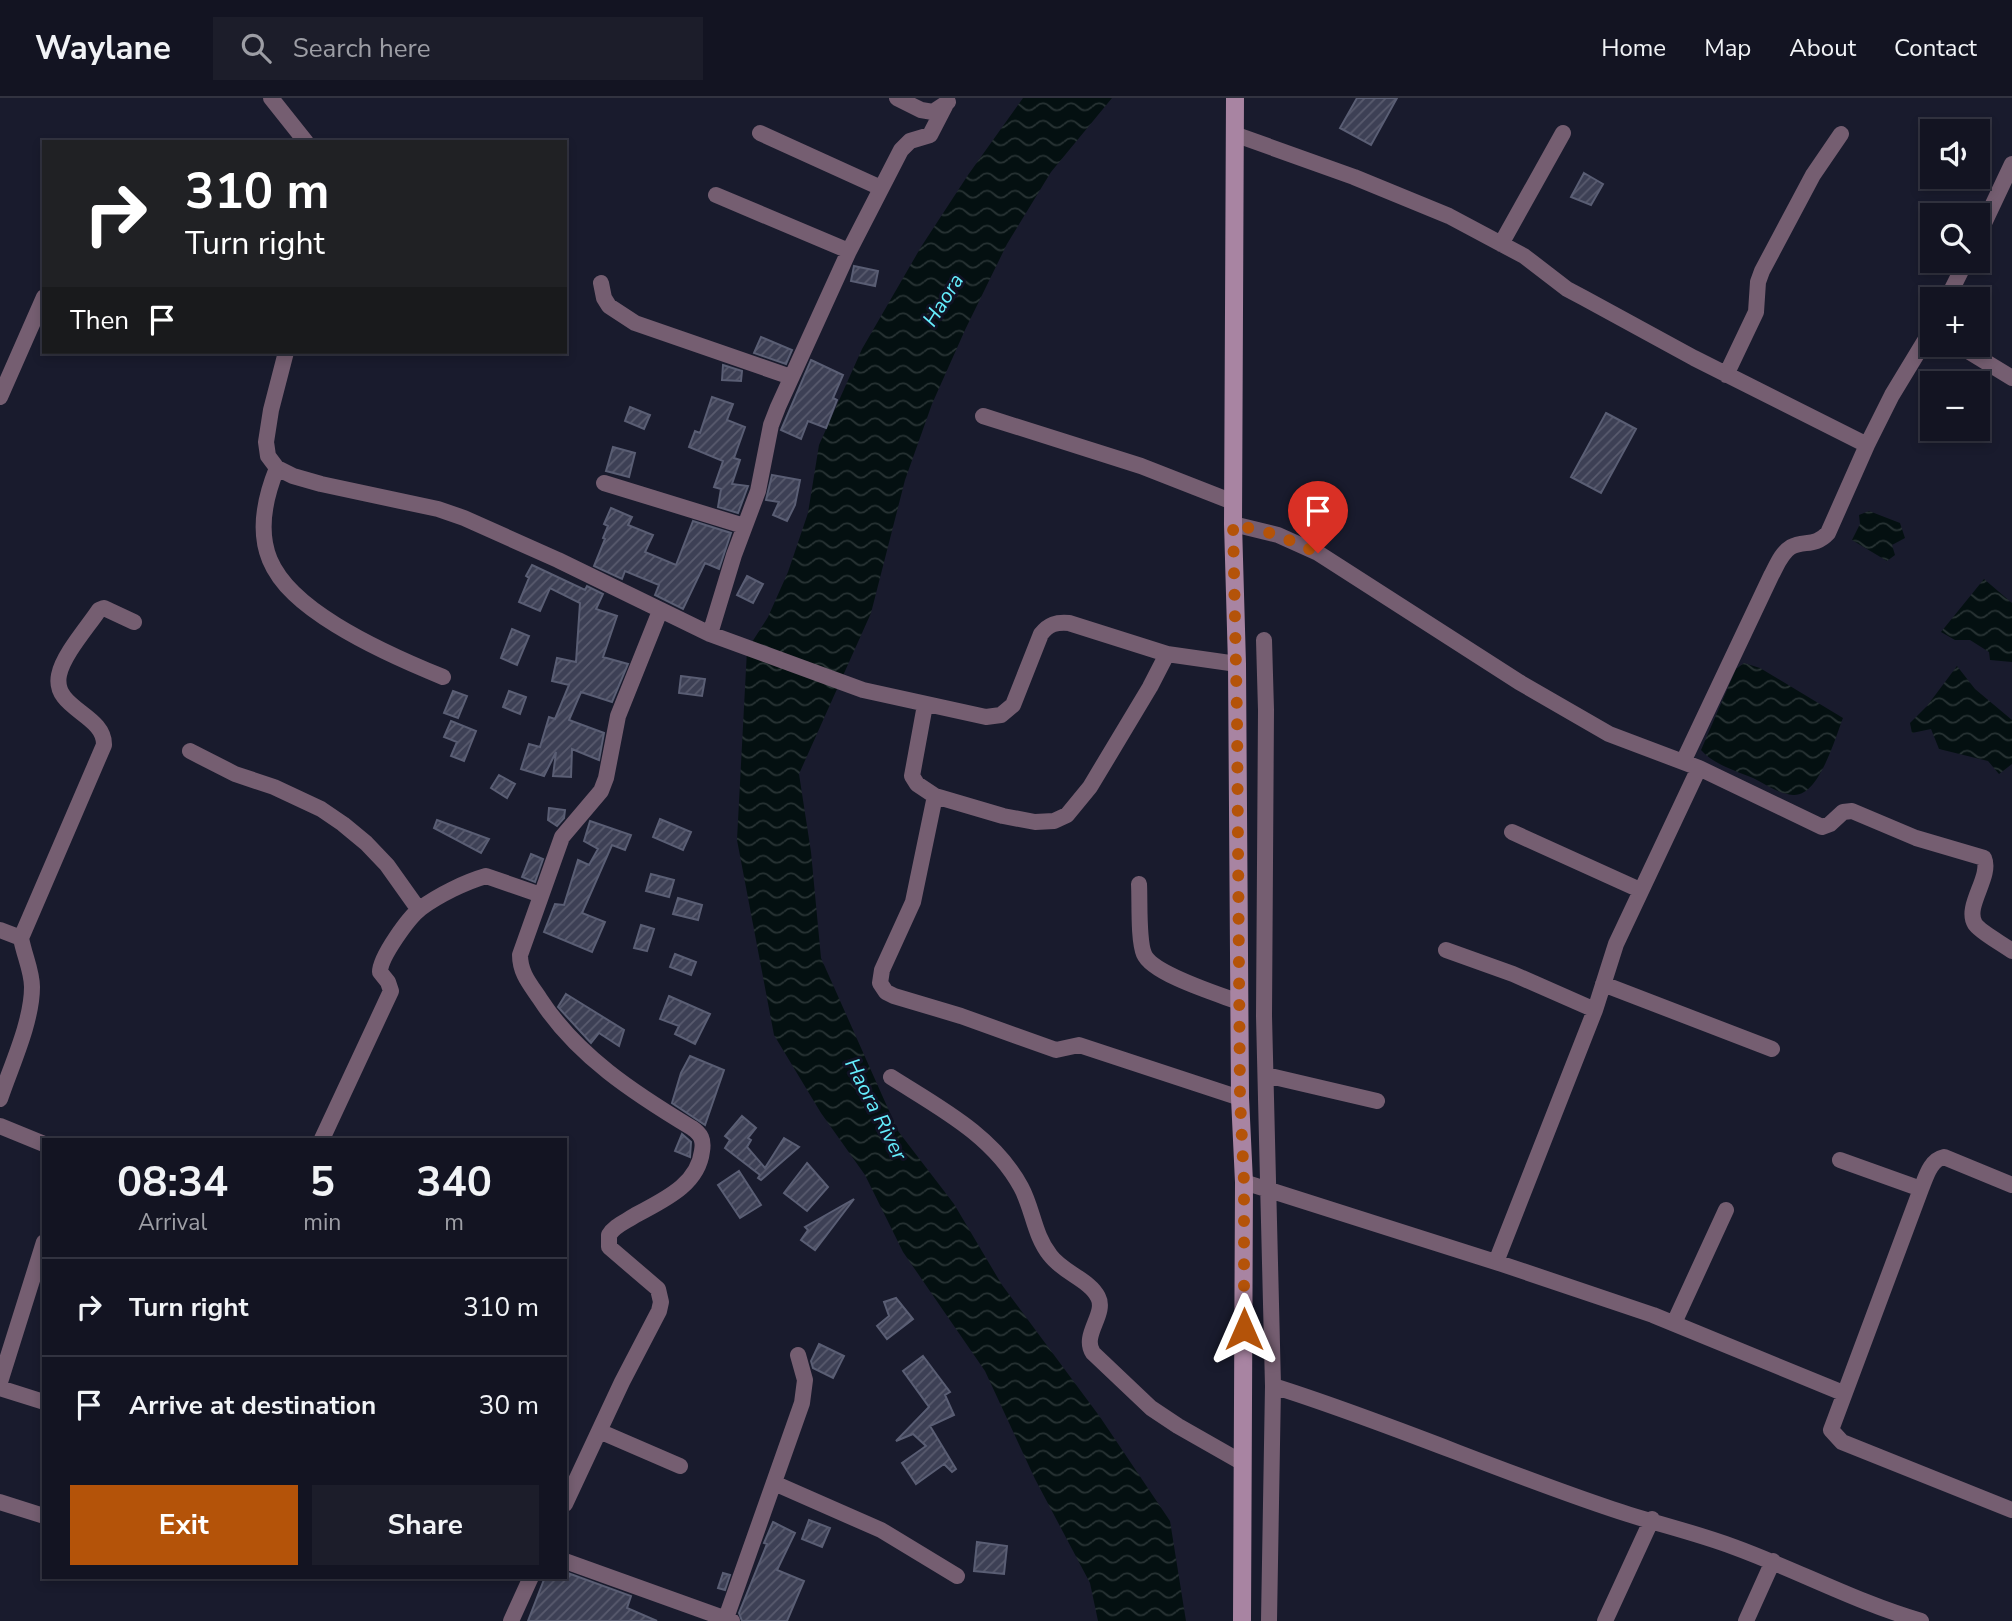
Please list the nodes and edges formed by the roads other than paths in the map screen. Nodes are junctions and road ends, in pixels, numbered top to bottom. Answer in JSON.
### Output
{"nodes":[{"id":1,"x":271,"y":98,"type":"edge"},
{"id":2,"x":897,"y":98,"type":"edge"},
{"id":3,"x":1235,"y":98,"type":"edge"},
{"id":4,"x":948,"y":102,"type":"edge"},
{"id":5,"x":760,"y":133,"type":"dead end"},
{"id":6,"x":1234,"y":134,"type":"junction"},
{"id":7,"x":1563,"y":134,"type":"dead end"},
{"id":8,"x":1841,"y":134,"type":"dead end"},
{"id":9,"x":304,"y":140,"type":"edge"},
{"id":10,"x":2012,"y":164,"type":"edge"},
{"id":11,"x":881,"y":188,"type":"junction"},
{"id":12,"x":716,"y":195,"type":"dead end"},
{"id":13,"x":1990,"y":211,"type":"edge"},
{"id":14,"x":1501,"y":244,"type":"junction"},
{"id":15,"x":849,"y":251,"type":"junction"},
{"id":16,"x":601,"y":283,"type":"dead end"},
{"id":17,"x":42,"y":302,"type":"edge"},
{"id":18,"x":1920,"y":349,"type":"edge"},
{"id":19,"x":285,"y":354,"type":"edge"},
{"id":20,"x":1978,"y":357,"type":"edge"},
{"id":21,"x":1726,"y":375,"type":"junction"},
{"id":22,"x":791,"y":377,"type":"junction"},
{"id":23,"x":2012,"y":378,"type":"edge"},
{"id":24,"x":0,"y":397,"type":"edge"},
{"id":25,"x":984,"y":416,"type":"dead end"},
{"id":26,"x":1867,"y":445,"type":"junction"},
{"id":27,"x":277,"y":468,"type":"junction"},
{"id":28,"x":604,"y":483,"type":"dead end"},
{"id":29,"x":1233,"y":502,"type":"junction"},
{"id":30,"x":1233,"y":524,"type":"junction"},
{"id":31,"x":744,"y":526,"type":"junction"},
{"id":32,"x":660,"y":611,"type":"junction"},
{"id":33,"x":134,"y":622,"type":"dead end"},
{"id":34,"x":710,"y":634,"type":"junction"},
{"id":35,"x":1264,"y":640,"type":"dead end"},
{"id":36,"x":1167,"y":654,"type":"junction"},
{"id":37,"x":1237,"y":664,"type":"junction"},
{"id":38,"x":443,"y":677,"type":"dead end"},
{"id":39,"x":925,"y":705,"type":"junction"},
{"id":40,"x":190,"y":751,"type":"dead end"},
{"id":41,"x":1683,"y":762,"type":"junction"},
{"id":42,"x":1699,"y":768,"type":"junction"},
{"id":43,"x":935,"y":796,"type":"junction"},
{"id":44,"x":1512,"y":832,"type":"dead end"},
{"id":45,"x":1139,"y":884,"type":"dead end"},
{"id":46,"x":1640,"y":890,"type":"junction"},
{"id":47,"x":541,"y":895,"type":"junction"},
{"id":48,"x":419,"y":909,"type":"junction"},
{"id":49,"x":0,"y":930,"type":"edge"},
{"id":50,"x":21,"y":939,"type":"junction"},
{"id":51,"x":1446,"y":950,"type":"dead end"},
{"id":52,"x":2012,"y":951,"type":"edge"},
{"id":53,"x":1603,"y":984,"type":"junction"},
{"id":54,"x":1239,"y":1002,"type":"junction"},
{"id":55,"x":1595,"y":1010,"type":"junction"},
{"id":56,"x":1772,"y":1049,"type":"dead end"},
{"id":57,"x":1266,"y":1075,"type":"junction"},
{"id":58,"x":891,"y":1077,"type":"dead end"},
{"id":59,"x":1240,"y":1098,"type":"junction"},
{"id":60,"x":0,"y":1099,"type":"edge"},
{"id":61,"x":1377,"y":1101,"type":"dead end"},
{"id":62,"x":0,"y":1126,"type":"edge"},
{"id":63,"x":322,"y":1138,"type":"edge"},
{"id":64,"x":42,"y":1143,"type":"edge"},
{"id":65,"x":1840,"y":1160,"type":"dead end"},
{"id":66,"x":1244,"y":1182,"type":"junction"},
{"id":67,"x":2012,"y":1185,"type":"edge"},
{"id":68,"x":1920,"y":1189,"type":"junction"},
{"id":69,"x":1270,"y":1191,"type":"junction"},
{"id":70,"x":1726,"y":1210,"type":"dead end"},
{"id":71,"x":42,"y":1248,"type":"edge"},
{"id":72,"x":1496,"y":1262,"type":"junction"},
{"id":73,"x":1674,"y":1323,"type":"junction"},
{"id":74,"x":798,"y":1355,"type":"dead end"},
{"id":75,"x":0,"y":1382,"type":"edge"},
{"id":76,"x":1273,"y":1386,"type":"junction"},
{"id":77,"x":0,"y":1388,"type":"edge"},
{"id":78,"x":1843,"y":1394,"type":"junction"},
{"id":79,"x":42,"y":1401,"type":"edge"},
{"id":80,"x":599,"y":1431,"type":"junction"},
{"id":81,"x":1243,"y":1462,"type":"junction"},
{"id":82,"x":680,"y":1466,"type":"dead end"},
{"id":83,"x":774,"y":1483,"type":"junction"},
{"id":84,"x":567,"y":1500,"type":"edge"},
{"id":85,"x":0,"y":1502,"type":"edge"},
{"id":86,"x":2012,"y":1510,"type":"edge"},
{"id":87,"x":42,"y":1515,"type":"edge"},
{"id":88,"x":1652,"y":1519,"type":"junction"},
{"id":89,"x":1773,"y":1561,"type":"junction"},
{"id":90,"x":567,"y":1562,"type":"edge"},
{"id":91,"x":957,"y":1576,"type":"dead end"},
{"id":92,"x":530,"y":1579,"type":"edge"},
{"id":93,"x":515,"y":1620,"type":"edge"},
{"id":94,"x":729,"y":1620,"type":"edge"},
{"id":95,"x":1242,"y":1621,"type":"edge"},
{"id":96,"x":1269,"y":1621,"type":"edge"},
{"id":97,"x":1605,"y":1621,"type":"edge"},
{"id":98,"x":1746,"y":1621,"type":"edge"},
{"id":99,"x":1921,"y":1621,"type":"edge"}],
"edges":[{"from":1,"to":9,"type":"street"},
{"from":2,"to":4,"type":"street"},
{"from":3,"to":6,"type":"main road"},
{"from":4,"to":11,"type":"street"},
{"from":5,"to":11,"type":"street"},
{"from":6,"to":14,"type":"street"},
{"from":6,"to":29,"type":"main road"},
{"from":7,"to":14,"type":"street"},
{"from":8,"to":21,"type":"street"},
{"from":10,"to":13,"type":"street"},
{"from":11,"to":15,"type":"street"},
{"from":12,"to":15,"type":"street"},
{"from":14,"to":21,"type":"street"},
{"from":15,"to":22,"type":"street"},
{"from":16,"to":22,"type":"street"},
{"from":17,"to":24,"type":"street"},
{"from":18,"to":26,"type":"street"},
{"from":19,"to":27,"type":"street"},
{"from":20,"to":23,"type":"street"},
{"from":21,"to":26,"type":"street"},
{"from":22,"to":31,"type":"street"},
{"from":25,"to":29,"type":"street"},
{"from":26,"to":41,"type":"street"},
{"from":27,"to":32,"type":"street"},
{"from":27,"to":38,"type":"street"},
{"from":28,"to":31,"type":"street"},
{"from":29,"to":30,"type":"main road"},
{"from":30,"to":37,"type":"main road"},
{"from":30,"to":41,"type":"street"},
{"from":31,"to":34,"type":"street"},
{"from":32,"to":34,"type":"street"},
{"from":32,"to":47,"type":"street"},
{"from":33,"to":50,"type":"street"},
{"from":34,"to":39,"type":"street"},
{"from":35,"to":57,"type":"street"},
{"from":36,"to":37,"type":"street"},
{"from":36,"to":39,"type":"street"},
{"from":36,"to":43,"type":"street"},
{"from":37,"to":54,"type":"main road"},
{"from":39,"to":43,"type":"street"},
{"from":40,"to":48,"type":"street"},
{"from":41,"to":42,"type":"street"},
{"from":42,"to":46,"type":"street"},
{"from":42,"to":52,"type":"street"},
{"from":43,"to":59,"type":"street"},
{"from":44,"to":46,"type":"street"},
{"from":45,"to":54,"type":"street"},
{"from":46,"to":53,"type":"street"},
{"from":47,"to":48,"type":"street"},
{"from":47,"to":80,"type":"street"},
{"from":48,"to":63,"type":"street"},
{"from":49,"to":50,"type":"street"},
{"from":50,"to":60,"type":"street"},
{"from":51,"to":55,"type":"street"},
{"from":53,"to":55,"type":"street"},
{"from":53,"to":56,"type":"street"},
{"from":54,"to":59,"type":"main road"},
{"from":55,"to":72,"type":"street"},
{"from":57,"to":61,"type":"street"},
{"from":57,"to":69,"type":"street"},
{"from":58,"to":81,"type":"street"},
{"from":59,"to":66,"type":"main road"},
{"from":62,"to":64,"type":"street"},
{"from":65,"to":68,"type":"street"},
{"from":66,"to":69,"type":"street"},
{"from":66,"to":81,"type":"main road"},
{"from":67,"to":68,"type":"street"},
{"from":68,"to":78,"type":"street"},
{"from":69,"to":72,"type":"street"},
{"from":69,"to":76,"type":"street"},
{"from":70,"to":73,"type":"street"},
{"from":71,"to":75,"type":"street"},
{"from":72,"to":73,"type":"street"},
{"from":73,"to":78,"type":"street"},
{"from":74,"to":83,"type":"street"},
{"from":76,"to":88,"type":"street"},
{"from":76,"to":96,"type":"street"},
{"from":77,"to":79,"type":"street"},
{"from":78,"to":86,"type":"street"},
{"from":80,"to":82,"type":"street"},
{"from":80,"to":84,"type":"street"},
{"from":81,"to":95,"type":"main road"},
{"from":83,"to":91,"type":"street"},
{"from":83,"to":94,"type":"street"},
{"from":85,"to":87,"type":"street"},
{"from":88,"to":89,"type":"street"},
{"from":88,"to":97,"type":"street"},
{"from":89,"to":98,"type":"street"},
{"from":89,"to":99,"type":"street"},
{"from":90,"to":94,"type":"street"},
{"from":92,"to":93,"type":"street"}]}
